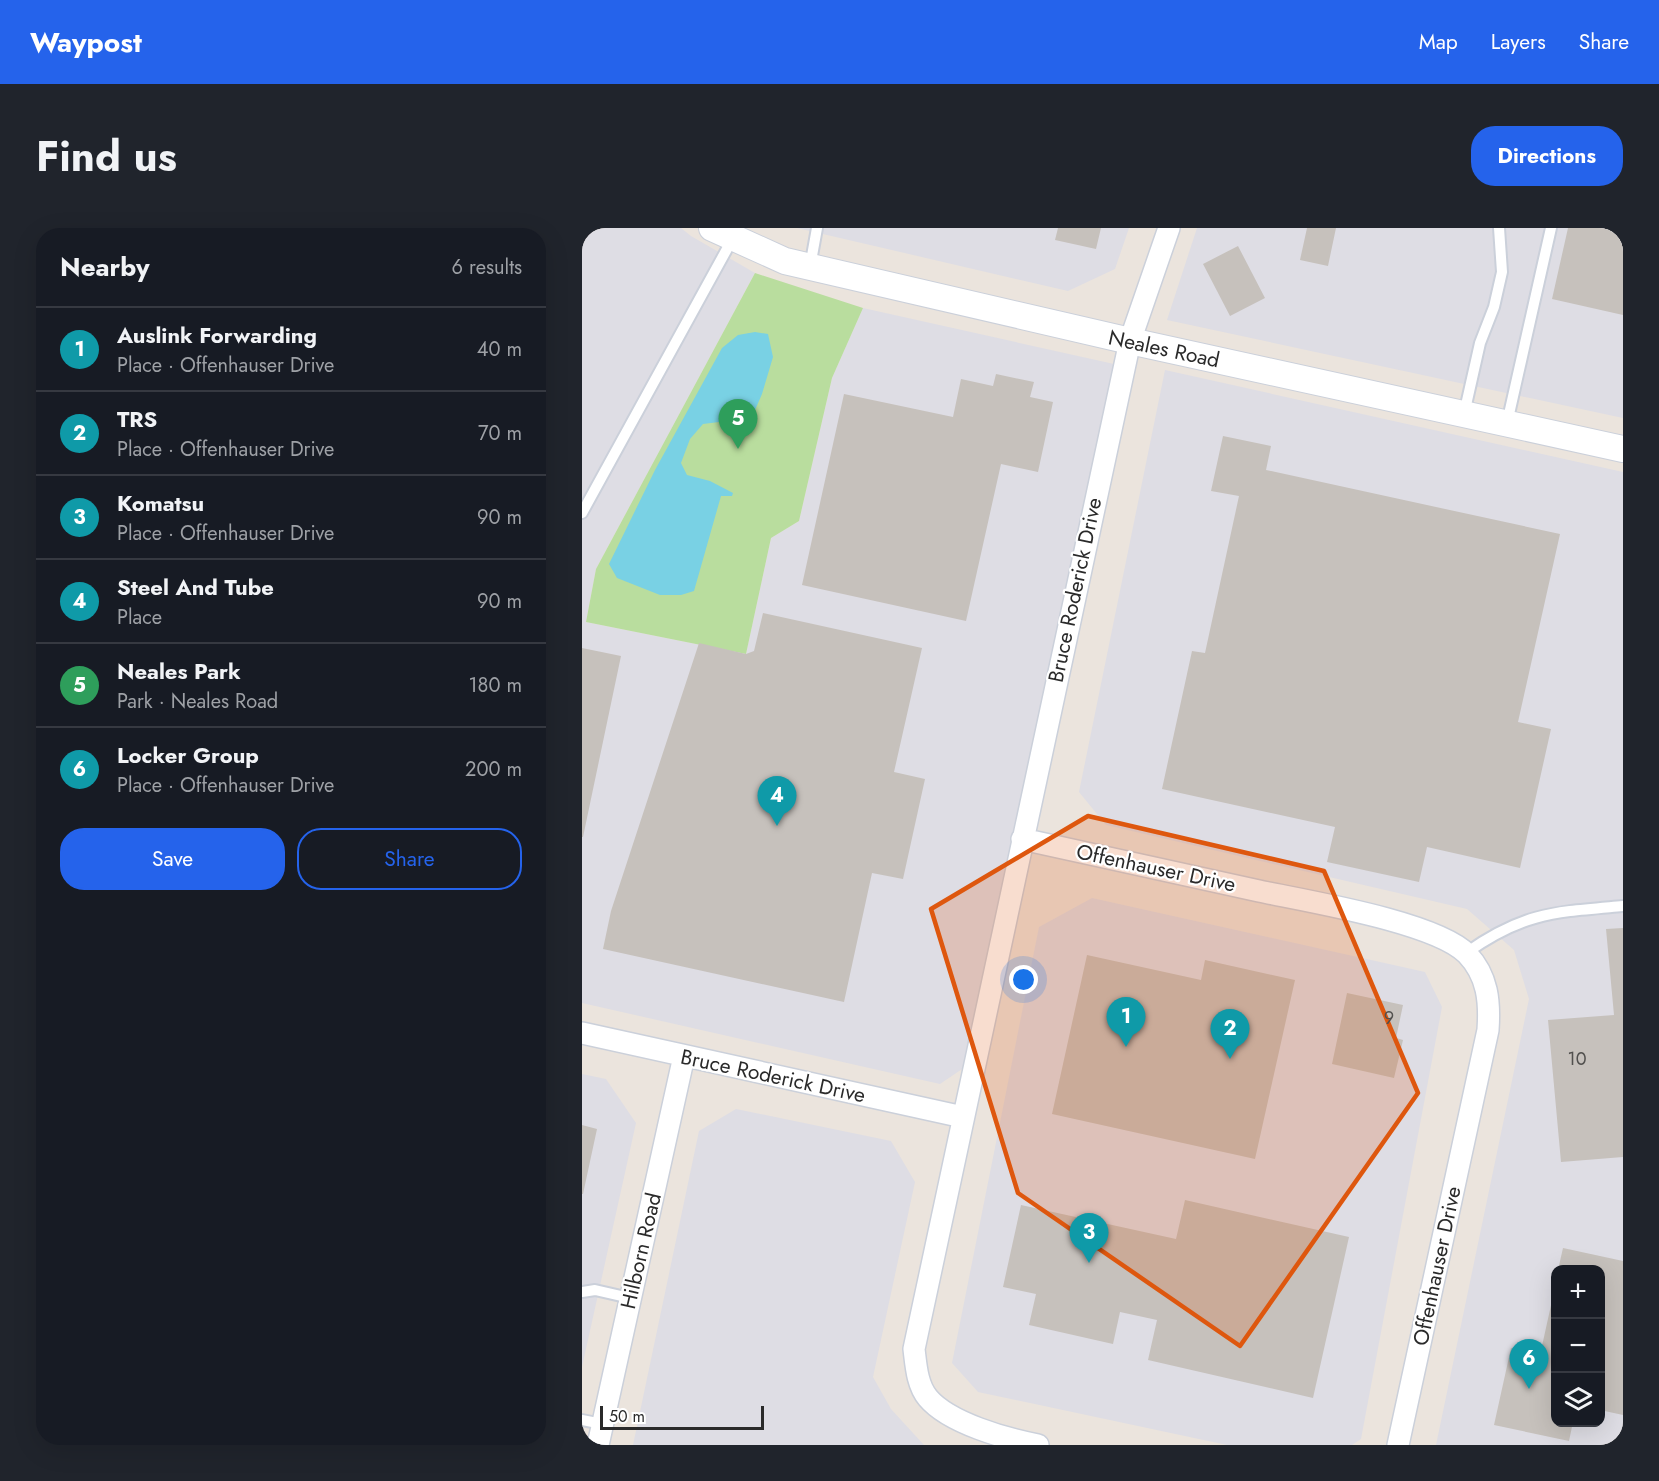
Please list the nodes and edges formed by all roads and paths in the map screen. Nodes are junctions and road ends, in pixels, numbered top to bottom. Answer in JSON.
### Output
{"nodes":[{"id":1,"x":816,"y":228,"type":"edge"},
{"id":2,"x":1169,"y":228,"type":"edge"},
{"id":3,"x":1499,"y":228,"type":"edge"},
{"id":4,"x":1551,"y":228,"type":"edge"},
{"id":5,"x":723,"y":233,"type":"edge"},
{"id":6,"x":810,"y":267,"type":"junction"},
{"id":7,"x":1130,"y":341,"type":"junction"},
{"id":8,"x":1464,"y":414,"type":"junction"},
{"id":9,"x":1507,"y":423,"type":"junction"},
{"id":10,"x":1623,"y":449,"type":"edge"},
{"id":11,"x":582,"y":513,"type":"edge"},
{"id":12,"x":1022,"y":839,"type":"junction"},
{"id":13,"x":1623,"y":906,"type":"edge"},
{"id":14,"x":1466,"y":953,"type":"junction"},
{"id":15,"x":582,"y":1034,"type":"edge"},
{"id":16,"x":684,"y":1056,"type":"junction"},
{"id":17,"x":963,"y":1117,"type":"junction"},
{"id":18,"x":582,"y":1292,"type":"edge"},
{"id":19,"x":630,"y":1298,"type":"junction"},
{"id":20,"x":592,"y":1422,"type":"edge"},
{"id":21,"x":598,"y":1445,"type":"edge"},
{"id":22,"x":1038,"y":1445,"type":"edge"},
{"id":23,"x":1398,"y":1445,"type":"edge"}],
"edges":[{"from":1,"to":6,"type":"lane"},
{"from":2,"to":7,"type":"street","name":"Bruce Roderick Drive"},
{"from":3,"to":8,"type":"lane"},
{"from":4,"to":9,"type":"lane"},
{"from":5,"to":6,"type":"street","name":"Neales Road"},
{"from":5,"to":11,"type":"lane"},
{"from":6,"to":7,"type":"street","name":"Neales Road"},
{"from":7,"to":8,"type":"street","name":"Neales Road"},
{"from":7,"to":12,"type":"street","name":"Bruce Roderick Drive"},
{"from":8,"to":9,"type":"street","name":"Neales Road"},
{"from":9,"to":10,"type":"street","name":"Neales Road"},
{"from":12,"to":14,"type":"street","name":"Offenhauser Drive"},
{"from":12,"to":17,"type":"street"},
{"from":13,"to":14,"type":"lane"},
{"from":14,"to":23,"type":"street","name":"Offenhauser Drive"},
{"from":15,"to":16,"type":"street","name":"Bruce Roderick Drive"},
{"from":16,"to":17,"type":"street","name":"Bruce Roderick Drive"},
{"from":16,"to":19,"type":"street","name":"Hilborn Road"},
{"from":17,"to":22,"type":"street"},
{"from":18,"to":19,"type":"lane"},
{"from":19,"to":20,"type":"street","name":"Hilborn Road"},
{"from":20,"to":21,"type":"street","name":"Hilborn Road"}]}
